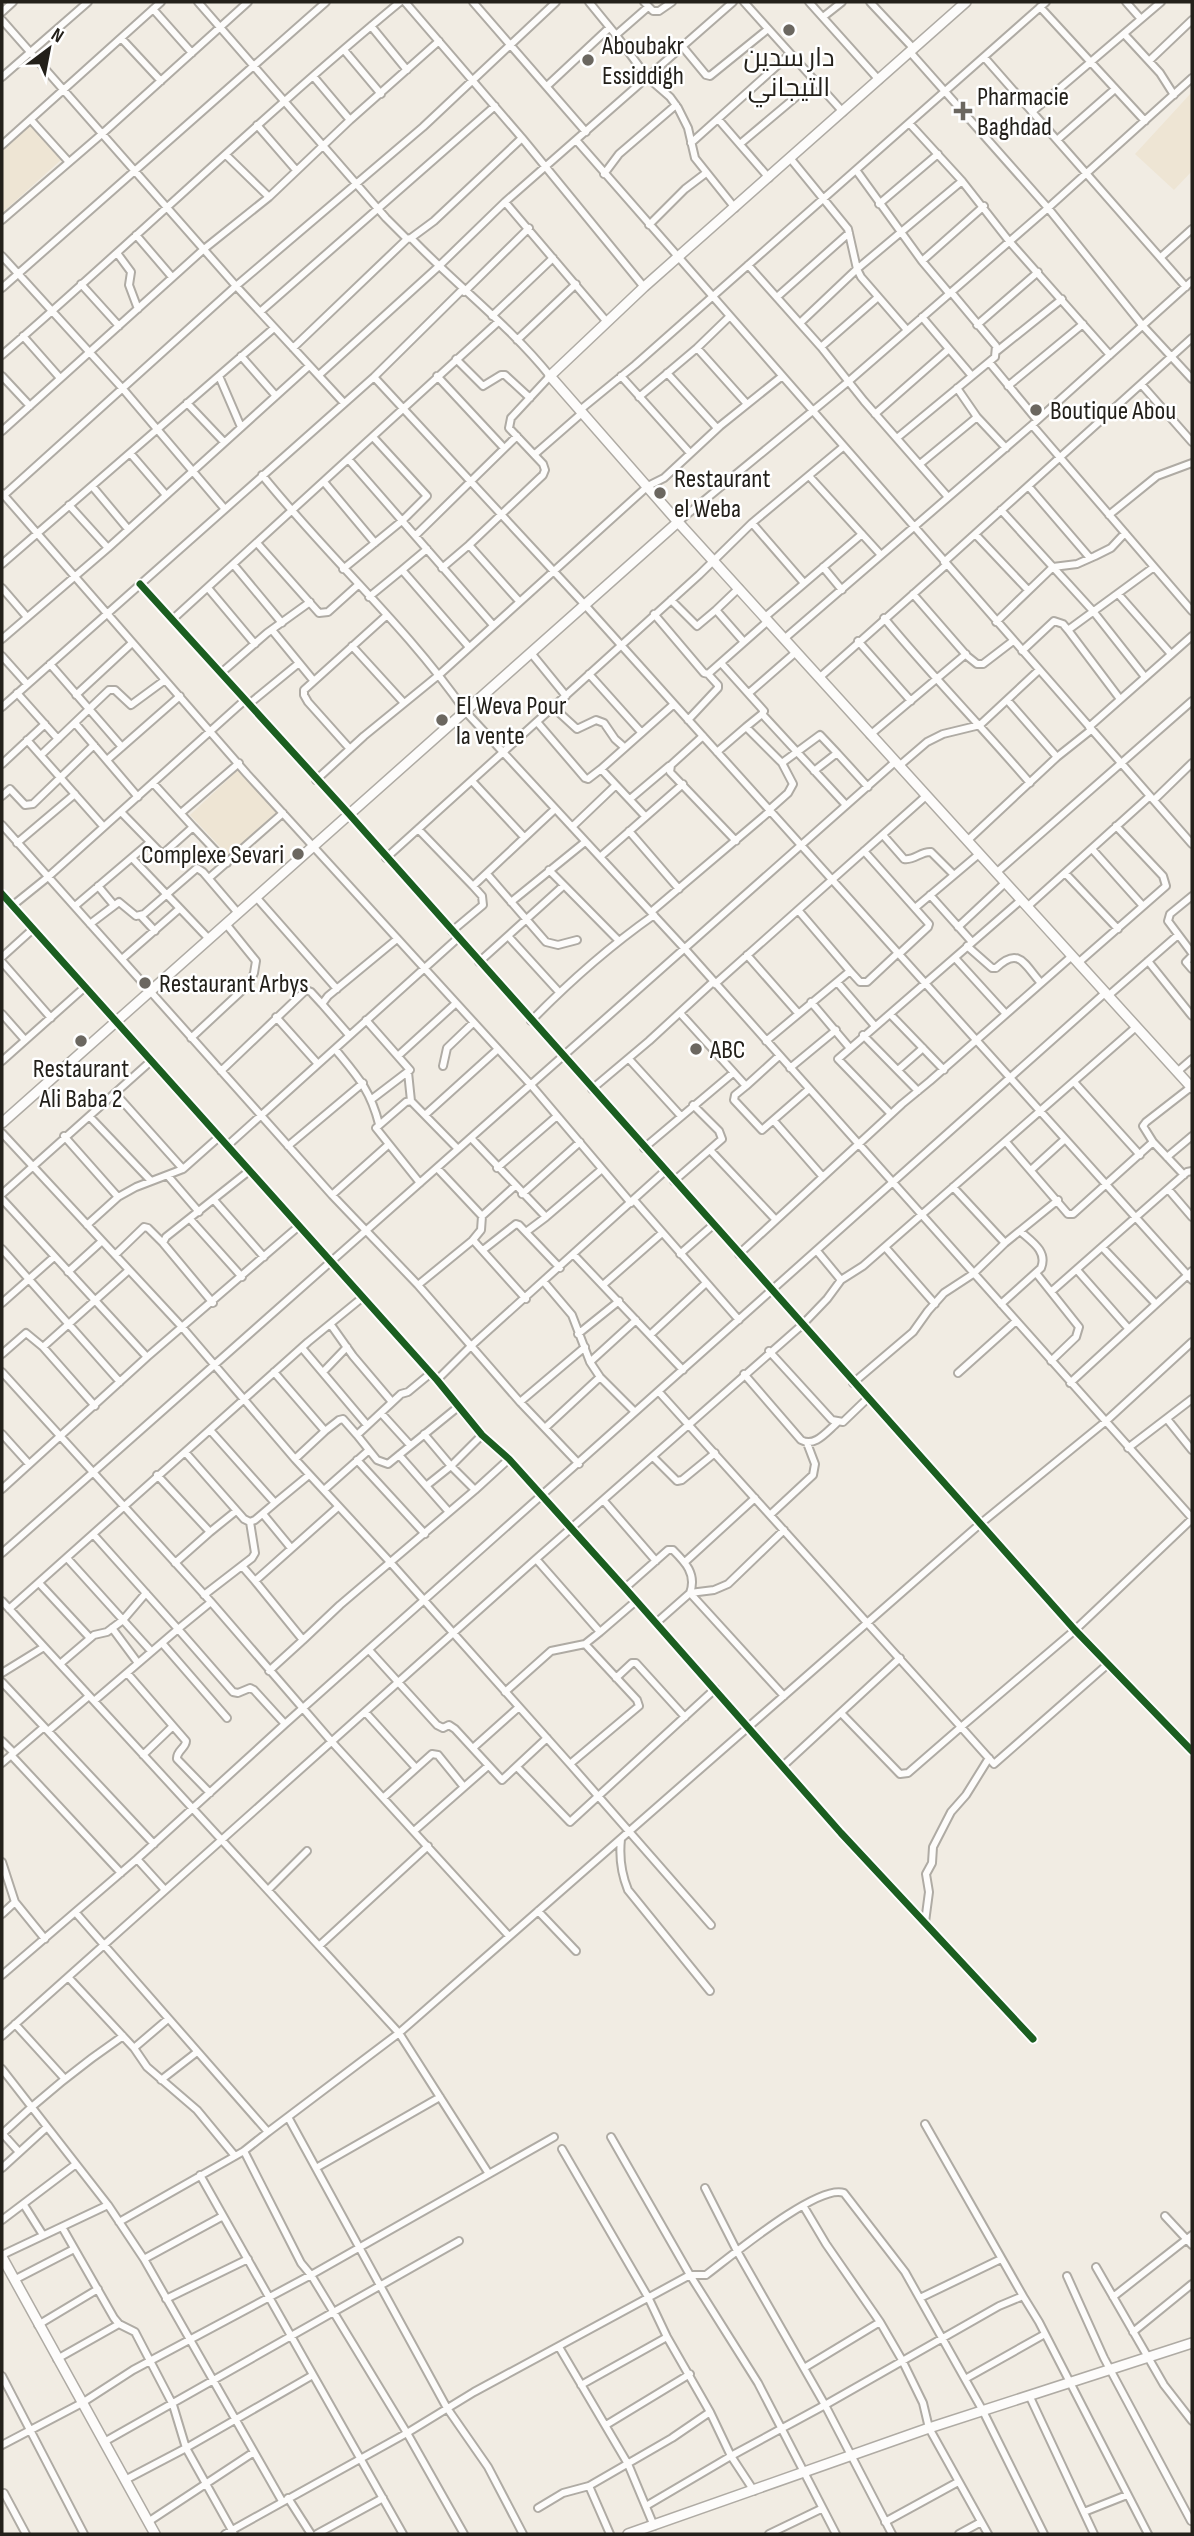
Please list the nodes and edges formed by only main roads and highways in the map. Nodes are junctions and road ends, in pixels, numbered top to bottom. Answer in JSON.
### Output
{"nodes":[{"id":1,"x":966,"y":2,"type":"edge"},
{"id":2,"x":678,"y":522,"type":"junction"},
{"id":3,"x":1192,"y":1088,"type":"edge"},
{"id":4,"x":2,"y":1123,"type":"edge"},
{"id":5,"x":2,"y":2256,"type":"edge"},
{"id":6,"x":1192,"y":2343,"type":"edge"},
{"id":7,"x":155,"y":2534,"type":"edge"},
{"id":8,"x":628,"y":2534,"type":"edge"}],
"edges":[{"from":1,"to":2,"type":"main road"},
{"from":2,"to":3,"type":"main road"},
{"from":2,"to":4,"type":"main road"},
{"from":5,"to":7,"type":"main road"},
{"from":6,"to":8,"type":"main road"}]}
